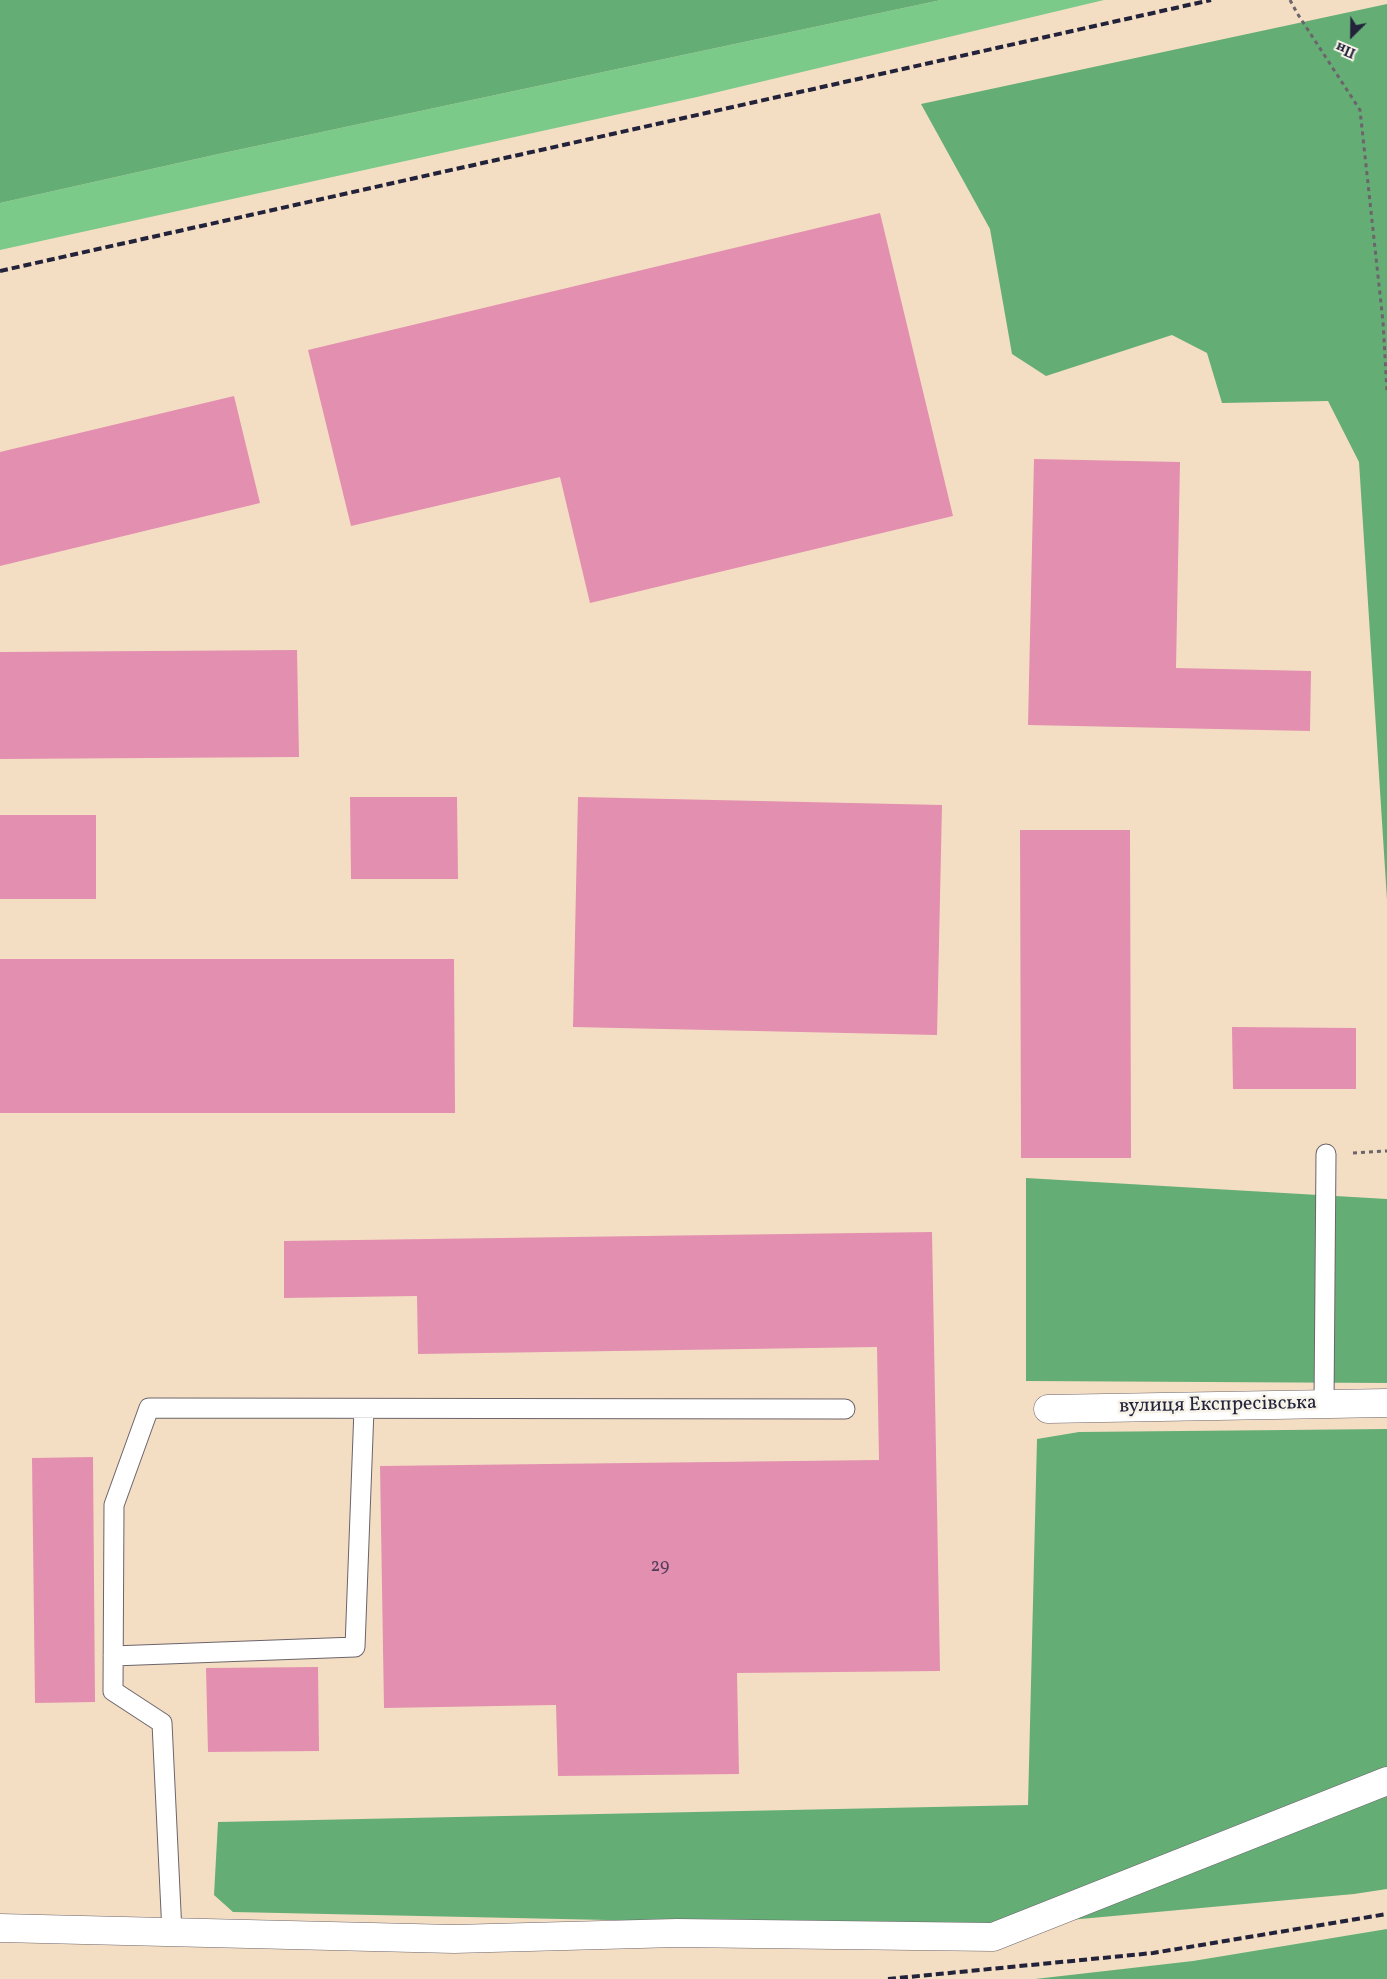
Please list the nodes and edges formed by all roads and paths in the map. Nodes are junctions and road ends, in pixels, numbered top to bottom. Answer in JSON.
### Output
{"nodes":[{"id":1,"x":1290,"y":0,"type":"edge"},
{"id":2,"x":1387,"y":391,"type":"edge"},
{"id":3,"x":1387,"y":1151,"type":"edge"},
{"id":4,"x":1326,"y":1154,"type":"joint"},
{"id":5,"x":1387,"y":1403,"type":"edge"},
{"id":6,"x":1324,"y":1404,"type":"junction"},
{"id":7,"x":364,"y":1409,"type":"junction"},
{"id":8,"x":845,"y":1409,"type":"dead end"},
{"id":9,"x":1048,"y":1409,"type":"dead end"},
{"id":10,"x":113,"y":1656,"type":"junction"},
{"id":11,"x":1387,"y":1781,"type":"edge"},
{"id":12,"x":0,"y":1928,"type":"edge"},
{"id":13,"x":172,"y":1932,"type":"junction"}],
"edges":[{"from":1,"to":2,"type":"path"},
{"from":3,"to":4,"type":"path"},
{"from":4,"to":6,"type":"lane"},
{"from":5,"to":6,"type":"street","name":"вулиця Експресівська"},
{"from":6,"to":9,"type":"street","name":"вулиця Експресівська"},
{"from":7,"to":8,"type":"lane"},
{"from":7,"to":10,"type":"lane"},
{"from":7,"to":10,"type":"lane"},
{"from":10,"to":13,"type":"lane"},
{"from":11,"to":13,"type":"street"},
{"from":12,"to":13,"type":"street"}]}
